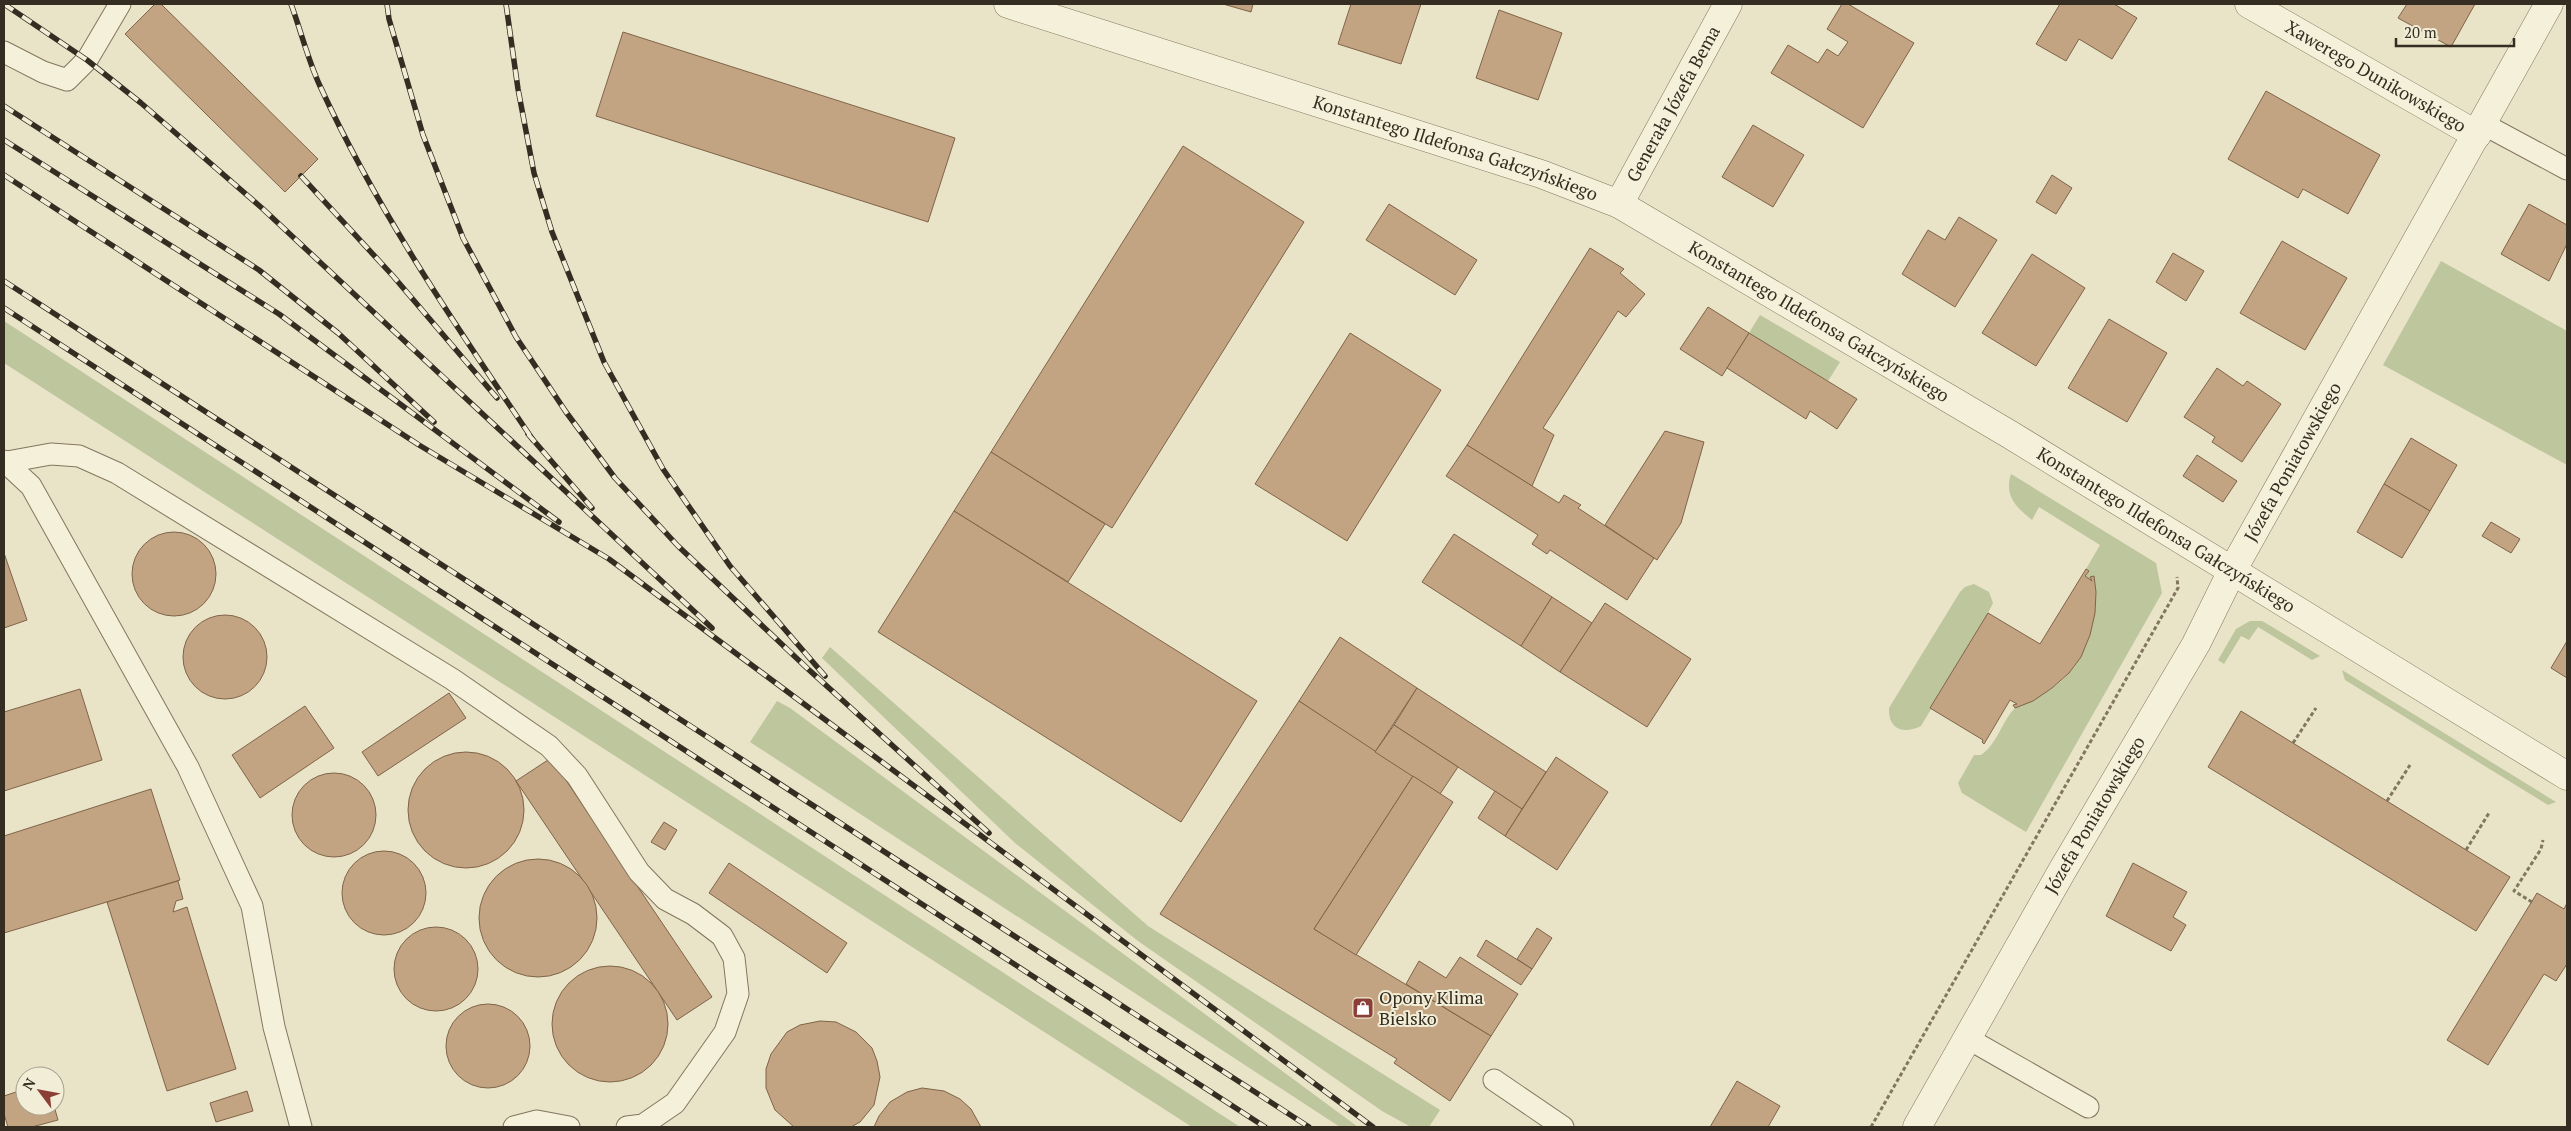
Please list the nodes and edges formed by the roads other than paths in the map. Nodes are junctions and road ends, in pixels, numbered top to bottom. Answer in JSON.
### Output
{"nodes":[{"id":1,"x":120,"y":4,"type":"edge"},
{"id":2,"x":1008,"y":4,"type":"edge"},
{"id":3,"x":1728,"y":4,"type":"edge"},
{"id":4,"x":2249,"y":4,"type":"edge"},
{"id":5,"x":2549,"y":4,"type":"edge"},
{"id":6,"x":4,"y":52,"type":"edge"},
{"id":7,"x":2480,"y":129,"type":"junction"},
{"id":8,"x":2567,"y":169,"type":"edge"},
{"id":9,"x":1619,"y":204,"type":"junction"},
{"id":10,"x":5,"y":462,"type":"edge"},
{"id":11,"x":2232,"y":571,"type":"junction"},
{"id":12,"x":2567,"y":776,"type":"edge"},
{"id":13,"x":1967,"y":1038,"type":"junction"},
{"id":14,"x":1494,"y":1080,"type":"dead end"},
{"id":15,"x":2088,"y":1107,"type":"dead end"},
{"id":16,"x":301,"y":1127,"type":"edge"},
{"id":17,"x":514,"y":1127,"type":"edge"},
{"id":18,"x":569,"y":1127,"type":"edge"},
{"id":19,"x":627,"y":1127,"type":"edge"},
{"id":20,"x":1563,"y":1127,"type":"edge"},
{"id":21,"x":1917,"y":1127,"type":"edge"}],
"edges":[{"from":1,"to":6,"type":"lane"},
{"from":2,"to":9,"type":"street","name":"Konstantego Ildefonsa Gałczyńskiego"},
{"from":3,"to":9,"type":"street","name":"Generała Józefa Bema"},
{"from":4,"to":7,"type":"street","name":"Xawerego Dunikowskiego"},
{"from":5,"to":7,"type":"street","name":"Józefa Poniatowskiego"},
{"from":7,"to":8,"type":"lane"},
{"from":7,"to":11,"type":"street","name":"Józefa Poniatowskiego"},
{"from":9,"to":11,"type":"street","name":"Konstantego Ildefonsa Gałczyńskiego"},
{"from":10,"to":16,"type":"lane"},
{"from":10,"to":19,"type":"lane"},
{"from":11,"to":12,"type":"street","name":"Konstantego Ildefonsa Gałczyńskiego"},
{"from":11,"to":13,"type":"street","name":"Józefa Poniatowskiego"},
{"from":13,"to":15,"type":"lane"},
{"from":13,"to":21,"type":"street","name":"Józefa Poniatowskiego"},
{"from":14,"to":20,"type":"lane"},
{"from":17,"to":18,"type":"lane"}]}
